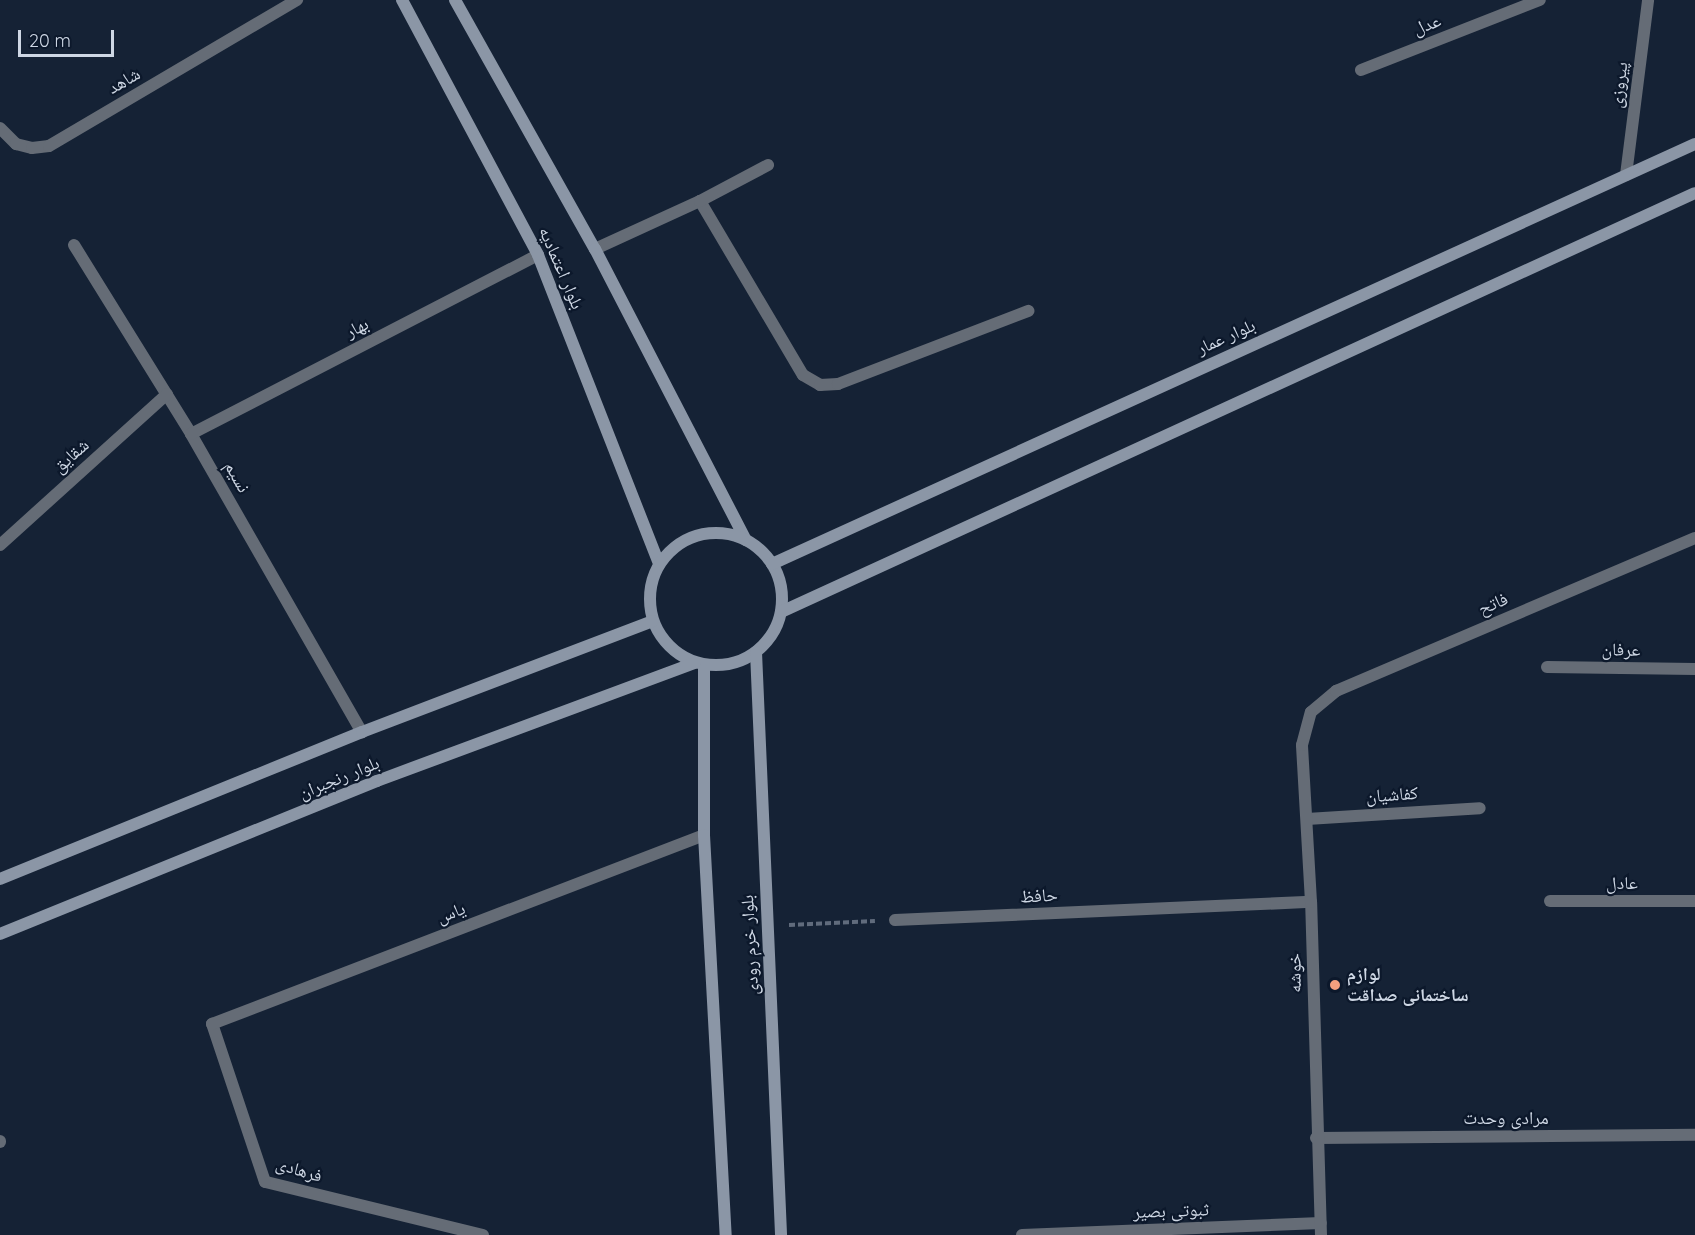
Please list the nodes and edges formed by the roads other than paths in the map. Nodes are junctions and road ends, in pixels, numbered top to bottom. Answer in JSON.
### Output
{"nodes":[{"id":1,"x":297,"y":0,"type":"edge"},
{"id":2,"x":402,"y":0,"type":"edge"},
{"id":3,"x":455,"y":0,"type":"edge"},
{"id":4,"x":1540,"y":0,"type":"edge"},
{"id":5,"x":1648,"y":0,"type":"edge"},
{"id":6,"x":1361,"y":70,"type":"dead end"},
{"id":7,"x":0,"y":128,"type":"edge"},
{"id":8,"x":1695,"y":144,"type":"edge"},
{"id":9,"x":768,"y":165,"type":"dead end"},
{"id":10,"x":1626,"y":175,"type":"junction"},
{"id":11,"x":1695,"y":193,"type":"edge"},
{"id":12,"x":700,"y":201,"type":"junction"},
{"id":13,"x":74,"y":245,"type":"dead end"},
{"id":14,"x":595,"y":249,"type":"junction"},
{"id":15,"x":538,"y":255,"type":"junction"},
{"id":16,"x":1028,"y":311,"type":"dead end"},
{"id":17,"x":166,"y":394,"type":"junction"},
{"id":18,"x":191,"y":434,"type":"junction"},
{"id":19,"x":1695,"y":538,"type":"edge"},
{"id":20,"x":746,"y":540,"type":"junction"},
{"id":21,"x":0,"y":545,"type":"edge"},
{"id":22,"x":659,"y":563,"type":"junction"},
{"id":23,"x":772,"y":564,"type":"junction"},
{"id":24,"x":781,"y":612,"type":"junction"},
{"id":25,"x":653,"y":621,"type":"junction"},
{"id":26,"x":756,"y":652,"type":"junction"},
{"id":27,"x":699,"y":664,"type":"junction"},
{"id":28,"x":1547,"y":667,"type":"dead end"},
{"id":29,"x":1695,"y":669,"type":"edge"},
{"id":30,"x":1311,"y":712,"type":"joint"},
{"id":31,"x":362,"y":732,"type":"junction"},
{"id":32,"x":1480,"y":808,"type":"dead end"},
{"id":33,"x":1306,"y":819,"type":"junction"},
{"id":34,"x":704,"y":835,"type":"junction"},
{"id":35,"x":0,"y":879,"type":"edge"},
{"id":36,"x":1695,"y":901,"type":"edge"},
{"id":37,"x":1311,"y":902,"type":"junction"},
{"id":38,"x":1550,"y":902,"type":"dead end"},
{"id":39,"x":895,"y":920,"type":"road end"},
{"id":40,"x":0,"y":934,"type":"edge"},
{"id":41,"x":212,"y":1024,"type":"joint"},
{"id":42,"x":1695,"y":1135,"type":"edge"},
{"id":43,"x":1316,"y":1138,"type":"junction"},
{"id":44,"x":1321,"y":1229,"type":"edge"},
{"id":45,"x":1022,"y":1234,"type":"edge"},
{"id":46,"x":483,"y":1235,"type":"edge"},
{"id":47,"x":726,"y":1235,"type":"edge"},
{"id":48,"x":781,"y":1235,"type":"edge"}],
"edges":[{"from":1,"to":7,"type":"street","name":"شاهد"},
{"from":2,"to":15,"type":"main road","name":"بلوار اعتمادیه"},
{"from":3,"to":14,"type":"main road","name":"بلوار اعتمادیه"},
{"from":4,"to":6,"type":"street","name":"عدل"},
{"from":5,"to":10,"type":"street","name":"پیروزی"},
{"from":8,"to":10,"type":"main road","name":"بلوار عمار"},
{"from":9,"to":12,"type":"street"},
{"from":10,"to":23,"type":"main road","name":"بلوار عمار"},
{"from":11,"to":24,"type":"main road"},
{"from":12,"to":14,"type":"street"},
{"from":12,"to":16,"type":"street"},
{"from":13,"to":17,"type":"street","name":"نسیم"},
{"from":14,"to":20,"type":"main road","name":"بلوار اعتمادیه"},
{"from":15,"to":18,"type":"street","name":"بهار"},
{"from":15,"to":22,"type":"main road","name":"بلوار اعتمادیه"},
{"from":17,"to":18,"type":"street","name":"نسیم"},
{"from":17,"to":21,"type":"street","name":"شقایق"},
{"from":18,"to":31,"type":"street","name":"نسیم"},
{"from":19,"to":30,"type":"street","name":"فاتح"},
{"from":20,"to":22,"type":"main road"},
{"from":20,"to":23,"type":"main road"},
{"from":22,"to":25,"type":"main road"},
{"from":23,"to":24,"type":"main road"},
{"from":24,"to":26,"type":"main road"},
{"from":25,"to":27,"type":"main road"},
{"from":25,"to":31,"type":"main road","name":"بلوار رنجبران"},
{"from":26,"to":27,"type":"main road"},
{"from":26,"to":48,"type":"main road","name":"بلوار خرم رودی"},
{"from":27,"to":34,"type":"main road"},
{"from":27,"to":40,"type":"main road","name":"بلوار رنجبران"},
{"from":28,"to":29,"type":"street","name":"عرفان"},
{"from":30,"to":33,"type":"street","name":"خوشه"},
{"from":31,"to":35,"type":"main road","name":"بلوار رنجبران"},
{"from":32,"to":33,"type":"street","name":"کفاشیان"},
{"from":33,"to":37,"type":"street","name":"خوشه"},
{"from":34,"to":41,"type":"street","name":"یاس"},
{"from":34,"to":47,"type":"main road"},
{"from":36,"to":38,"type":"street","name":"عادل"},
{"from":37,"to":39,"type":"street","name":"حافظ"},
{"from":37,"to":43,"type":"street","name":"خوشه"},
{"from":41,"to":46,"type":"street","name":"فرهادی"},
{"from":42,"to":43,"type":"street","name":"مرادی وحدت"},
{"from":43,"to":44,"type":"street","name":"خوشه"},
{"from":44,"to":45,"type":"street","name":"ثبوتی بصیر"}]}
